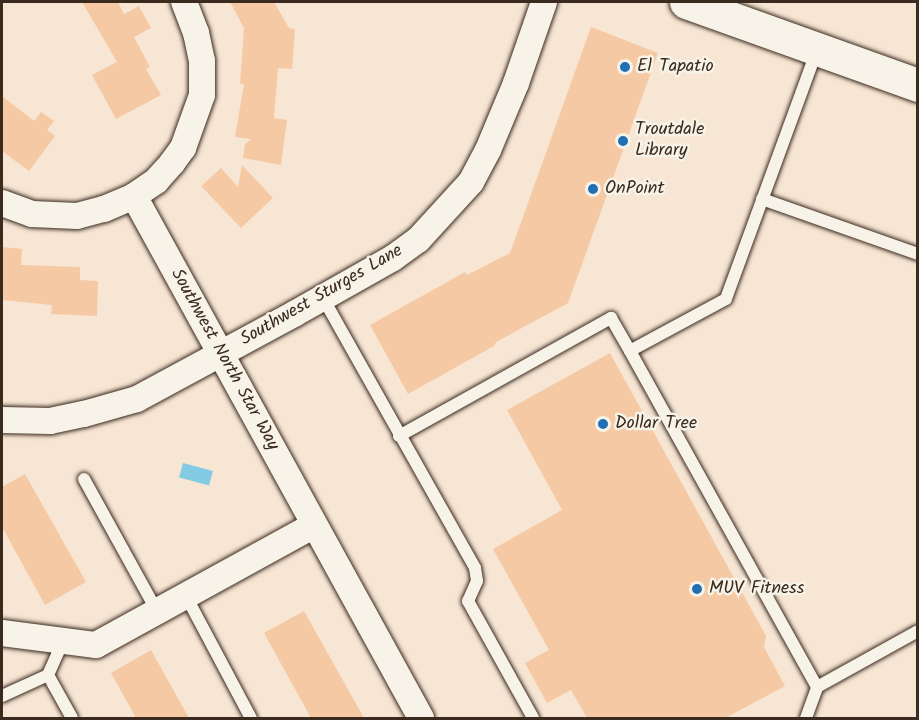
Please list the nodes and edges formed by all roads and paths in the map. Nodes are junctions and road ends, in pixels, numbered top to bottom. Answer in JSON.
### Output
{"nodes":[{"id":1,"x":184,"y":2,"type":"edge"},
{"id":2,"x":544,"y":2,"type":"edge"},
{"id":3,"x":686,"y":2,"type":"edge"},
{"id":4,"x":817,"y":49,"type":"junction"},
{"id":5,"x":918,"y":85,"type":"edge"},
{"id":6,"x":134,"y":196,"type":"junction"},
{"id":7,"x":762,"y":199,"type":"junction"},
{"id":8,"x":2,"y":203,"type":"edge"},
{"id":9,"x":918,"y":254,"type":"edge"},
{"id":10,"x":323,"y":298,"type":"junction"},
{"id":11,"x":630,"y":351,"type":"junction"},
{"id":12,"x":220,"y":354,"type":"junction"},
{"id":13,"x":2,"y":420,"type":"edge"},
{"id":14,"x":399,"y":436,"type":"junction"},
{"id":15,"x":84,"y":479,"type":"dead end"},
{"id":16,"x":314,"y":525,"type":"junction"},
{"id":17,"x":186,"y":596,"type":"junction"},
{"id":18,"x":158,"y":611,"type":"junction"},
{"id":19,"x":918,"y":631,"type":"edge"},
{"id":20,"x":2,"y":633,"type":"edge"},
{"id":21,"x":62,"y":643,"type":"junction"},
{"id":22,"x":48,"y":675,"type":"junction"},
{"id":23,"x":818,"y":687,"type":"junction"},
{"id":24,"x":2,"y":696,"type":"edge"},
{"id":25,"x":72,"y":718,"type":"edge"},
{"id":26,"x":252,"y":718,"type":"edge"},
{"id":27,"x":421,"y":718,"type":"edge"},
{"id":28,"x":533,"y":718,"type":"edge"},
{"id":29,"x":806,"y":718,"type":"edge"}],
"edges":[{"from":1,"to":6,"type":"street"},
{"from":2,"to":10,"type":"street","name":"Southwest Sturges Lane"},
{"from":3,"to":4,"type":"main road"},
{"from":4,"to":5,"type":"main road"},
{"from":4,"to":7,"type":"lane"},
{"from":6,"to":8,"type":"street"},
{"from":6,"to":12,"type":"street","name":"Southwest North Star Way"},
{"from":7,"to":9,"type":"lane"},
{"from":7,"to":11,"type":"lane"},
{"from":10,"to":12,"type":"street","name":"Southwest Sturges Lane"},
{"from":10,"to":14,"type":"lane"},
{"from":11,"to":14,"type":"lane"},
{"from":11,"to":23,"type":"lane"},
{"from":12,"to":13,"type":"street","name":"Southwest Sturges Lane"},
{"from":12,"to":16,"type":"street","name":"Southwest North Star Way"},
{"from":14,"to":28,"type":"lane"},
{"from":15,"to":18,"type":"lane"},
{"from":16,"to":17,"type":"street"},
{"from":16,"to":27,"type":"street","name":"Southwest North Star Way"},
{"from":17,"to":18,"type":"street"},
{"from":17,"to":26,"type":"lane"},
{"from":18,"to":21,"type":"street"},
{"from":19,"to":23,"type":"lane"},
{"from":20,"to":21,"type":"street"},
{"from":21,"to":22,"type":"lane"},
{"from":22,"to":24,"type":"lane"},
{"from":22,"to":25,"type":"lane"},
{"from":23,"to":29,"type":"lane"}]}
